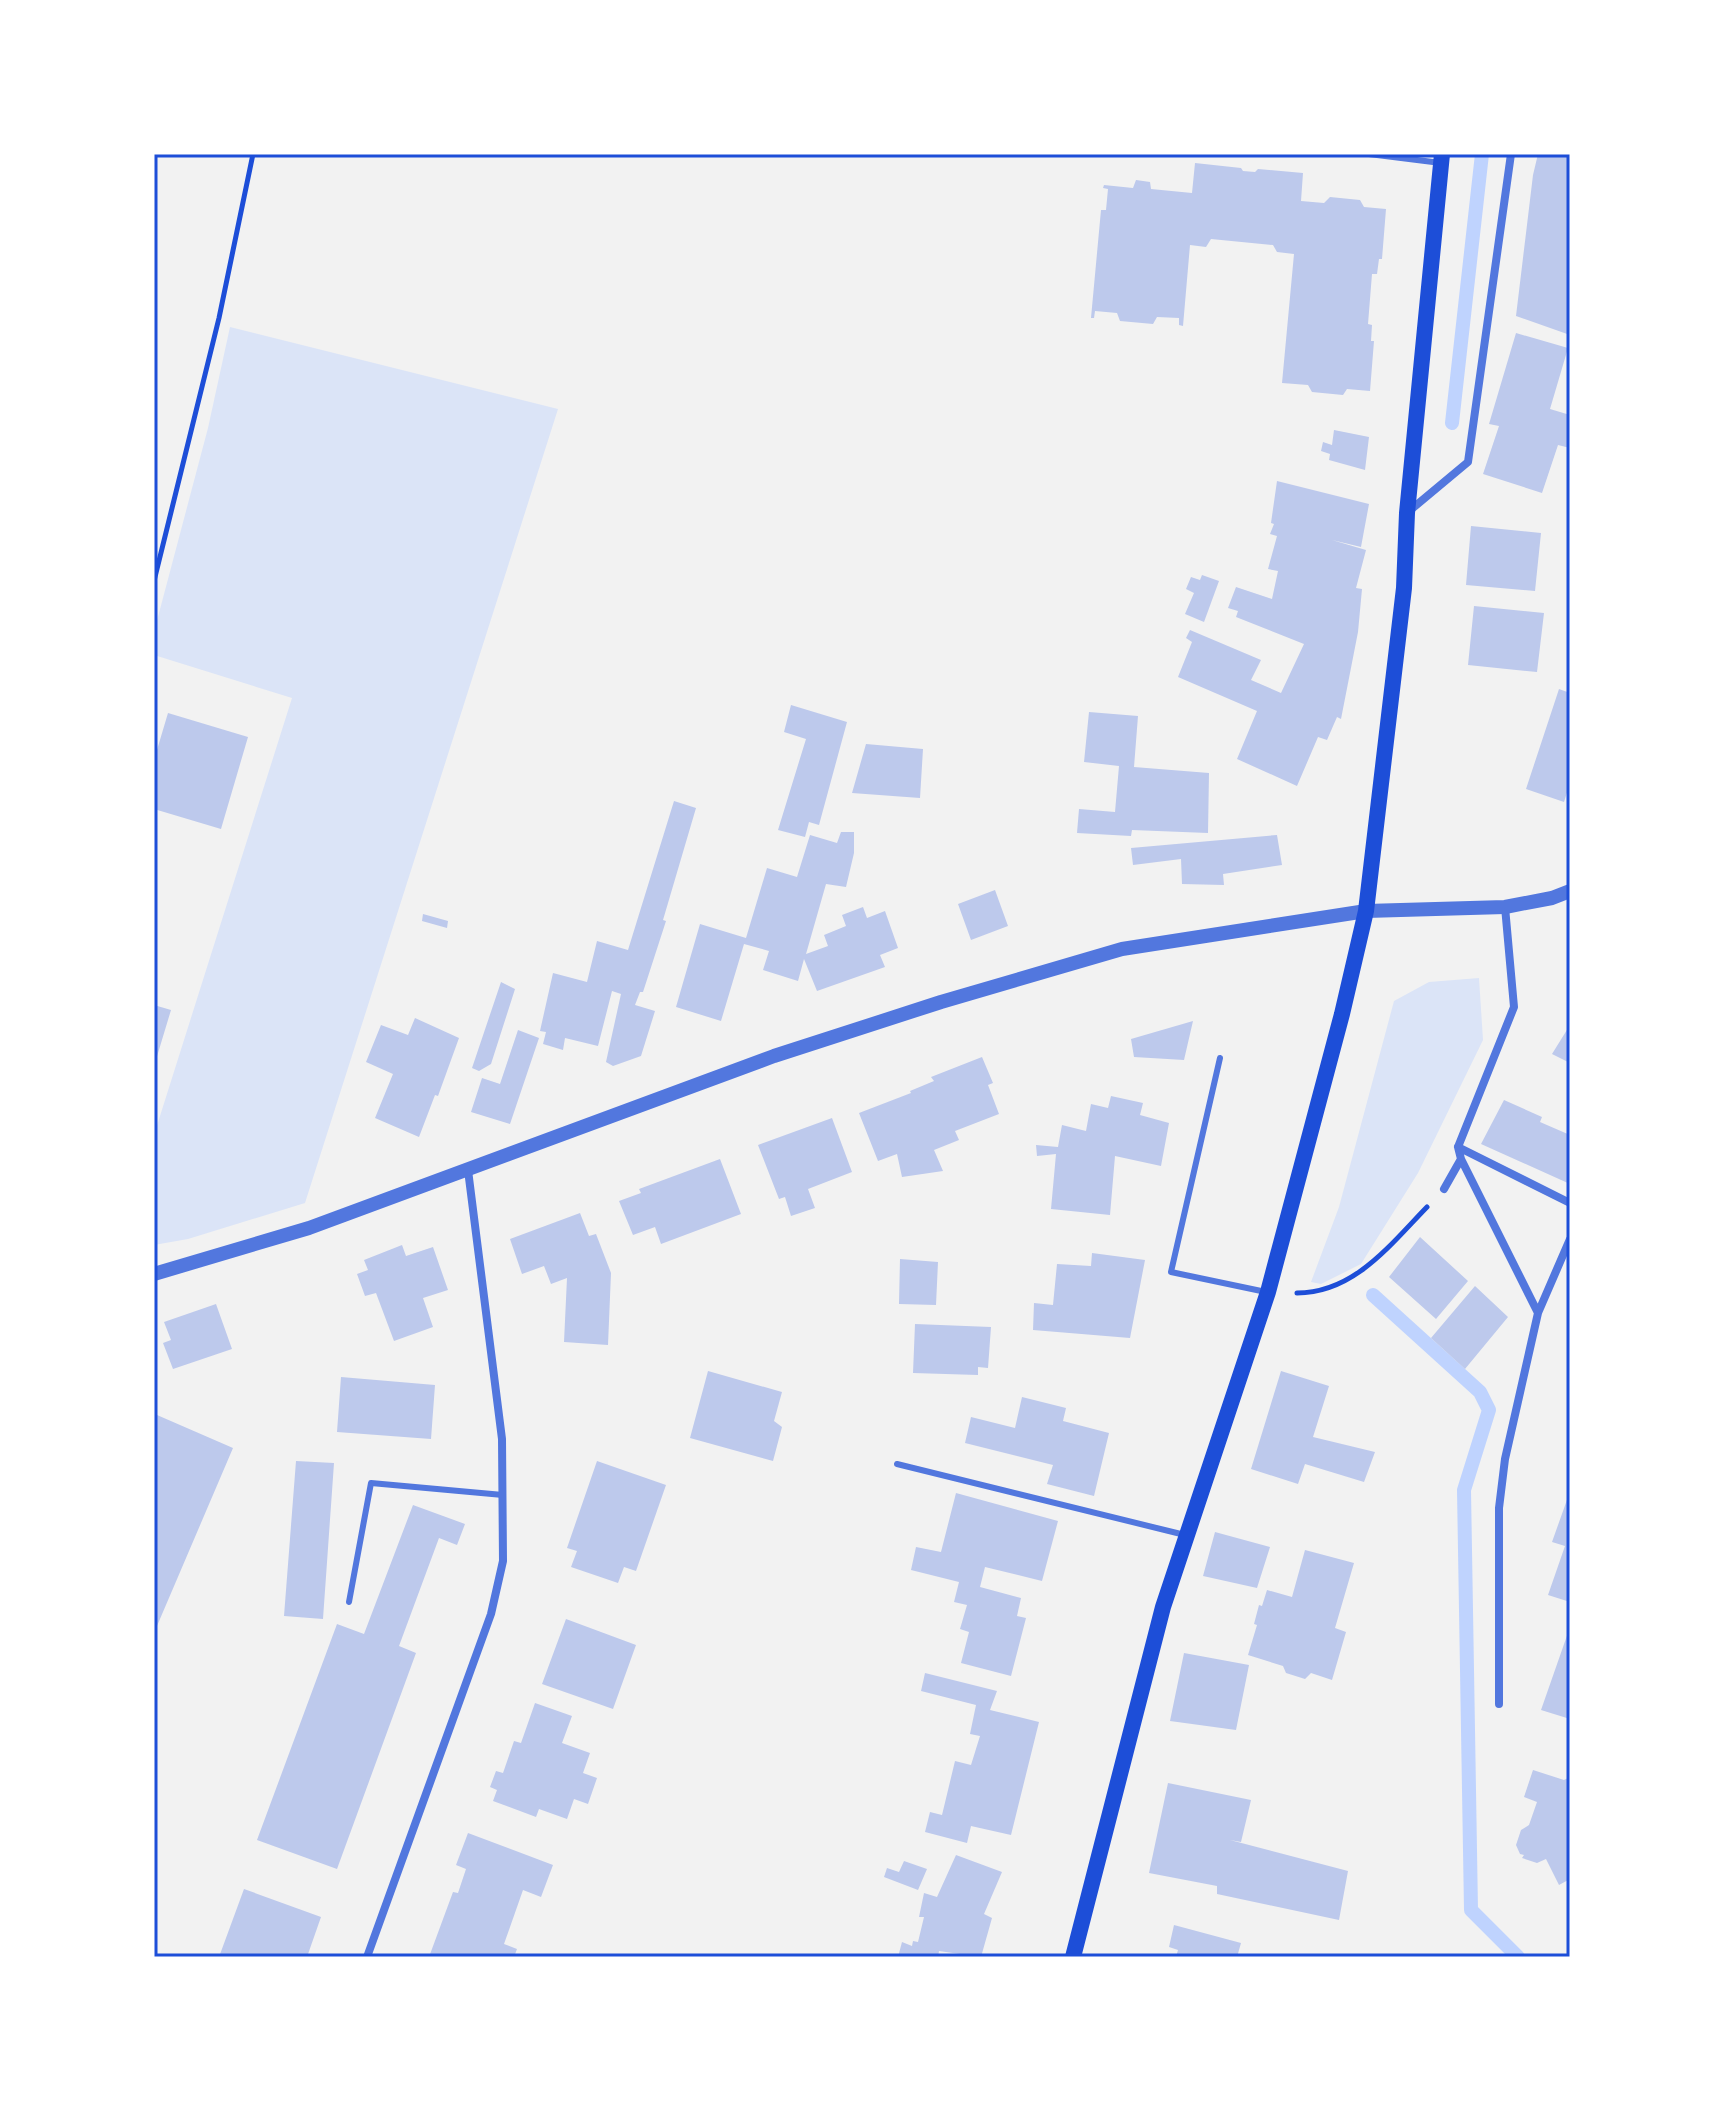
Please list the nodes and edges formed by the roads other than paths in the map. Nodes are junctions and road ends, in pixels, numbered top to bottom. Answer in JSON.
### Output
{"nodes":[{"id":1,"x":1369,"y":154,"type":"edge"},
{"id":2,"x":1511,"y":154,"type":"edge"},
{"id":3,"x":1441,"y":159,"type":"edge"},
{"id":4,"x":1407,"y":513,"type":"junction"},
{"id":5,"x":1570,"y":891,"type":"edge"},
{"id":6,"x":1505,"y":907,"type":"junction"},
{"id":7,"x":1366,"y":911,"type":"junction"},
{"id":8,"x":1220,"y":1058,"type":"dead end"},
{"id":9,"x":1458,"y":1147,"type":"junction"},
{"id":10,"x":1461,"y":1159,"type":"junction"},
{"id":11,"x":468,"y":1170,"type":"junction"},
{"id":12,"x":1444,"y":1189,"type":"road end"},
{"id":13,"x":1570,"y":1203,"type":"edge"},
{"id":14,"x":1570,"y":1239,"type":"edge"},
{"id":15,"x":154,"y":1274,"type":"edge"},
{"id":16,"x":1268,"y":1292,"type":"junction"},
{"id":17,"x":1538,"y":1313,"type":"junction"},
{"id":18,"x":897,"y":1464,"type":"dead end"},
{"id":19,"x":503,"y":1495,"type":"junction"},
{"id":20,"x":1187,"y":1535,"type":"junction"},
{"id":21,"x":349,"y":1602,"type":"dead end"},
{"id":22,"x":1499,"y":1704,"type":"dead end"},
{"id":23,"x":367,"y":1957,"type":"edge"},
{"id":24,"x":1073,"y":1957,"type":"edge"}],
"edges":[{"from":1,"to":3,"type":"lane"},
{"from":2,"to":4,"type":"street"},
{"from":3,"to":4,"type":"main road"},
{"from":4,"to":7,"type":"main road"},
{"from":5,"to":6,"type":"street"},
{"from":6,"to":7,"type":"street"},
{"from":6,"to":9,"type":"street"},
{"from":7,"to":11,"type":"street"},
{"from":7,"to":16,"type":"main road"},
{"from":8,"to":16,"type":"lane"},
{"from":9,"to":10,"type":"street"},
{"from":9,"to":13,"type":"street"},
{"from":10,"to":12,"type":"street"},
{"from":10,"to":17,"type":"street"},
{"from":11,"to":15,"type":"street"},
{"from":11,"to":19,"type":"street"},
{"from":14,"to":17,"type":"street"},
{"from":16,"to":20,"type":"main road"},
{"from":17,"to":22,"type":"street"},
{"from":18,"to":20,"type":"lane"},
{"from":19,"to":21,"type":"lane"},
{"from":19,"to":23,"type":"street"},
{"from":20,"to":24,"type":"main road"}]}
